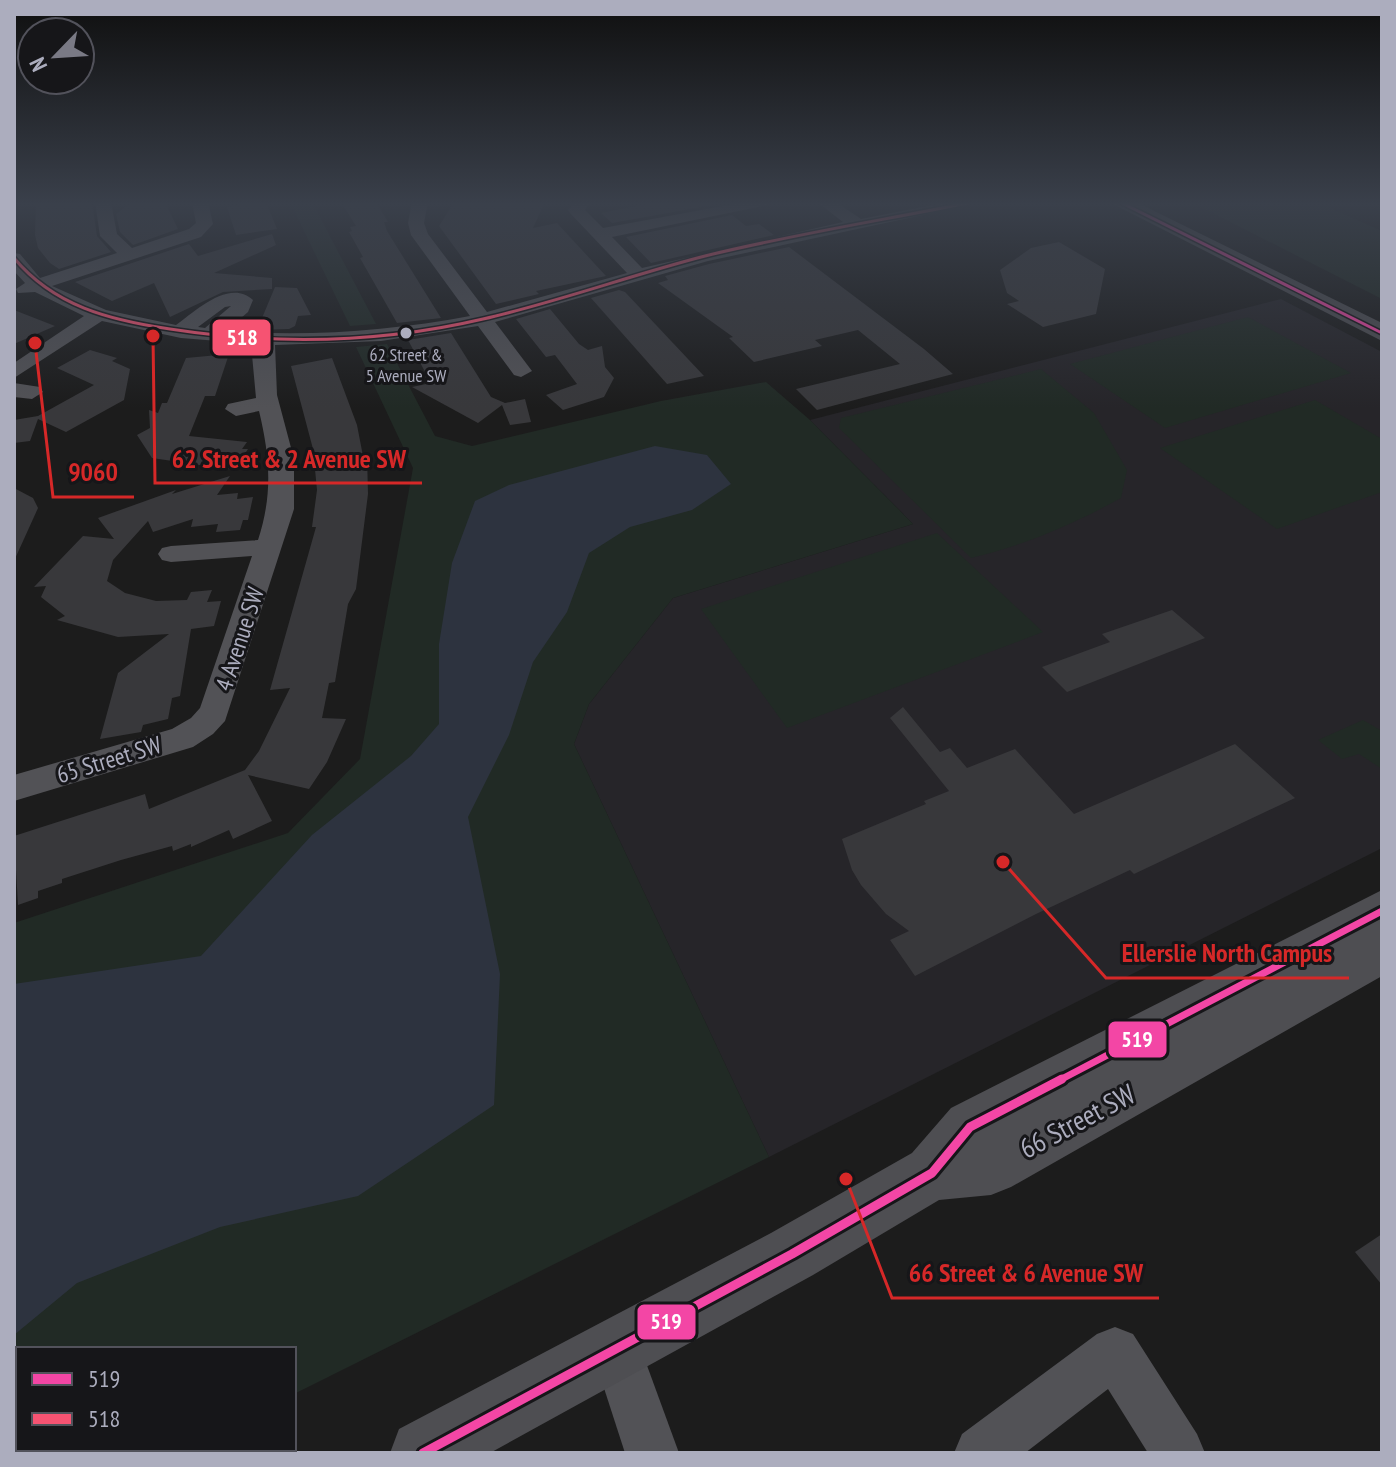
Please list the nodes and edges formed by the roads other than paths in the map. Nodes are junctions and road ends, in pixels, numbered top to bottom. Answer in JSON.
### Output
{"nodes":[{"id":1,"x":25,"y":270,"type":"edge"},
{"id":2,"x":82,"y":270,"type":"edge"},
{"id":3,"x":445,"y":270,"type":"edge"},
{"id":4,"x":635,"y":270,"type":"edge"},
{"id":5,"x":652,"y":270,"type":"edge"},
{"id":6,"x":1257,"y":270,"type":"edge"},
{"id":7,"x":1301,"y":270,"type":"edge"},
{"id":8,"x":638,"y":274,"type":"junction"},
{"id":9,"x":37,"y":285,"type":"junction"},
{"id":10,"x":14,"y":292,"type":"edge"},
{"id":11,"x":1371,"y":304,"type":"edge"},
{"id":12,"x":1331,"y":307,"type":"junction"},
{"id":13,"x":99,"y":315,"type":"junction"},
{"id":14,"x":480,"y":319,"type":"junction"},
{"id":15,"x":1382,"y":323,"type":"edge"},
{"id":16,"x":181,"y":331,"type":"junction"},
{"id":17,"x":1382,"y":333,"type":"edge"},
{"id":18,"x":209,"y":335,"type":"junction"},
{"id":19,"x":266,"y":339,"type":"junction"},
{"id":20,"x":18,"y":365,"type":"edge"},
{"id":21,"x":521,"y":371,"type":"dead end"},
{"id":22,"x":268,"y":402,"type":"junction"},
{"id":23,"x":236,"y":409,"type":"dead end"},
{"id":24,"x":269,"y":547,"type":"junction"},
{"id":25,"x":171,"y":554,"type":"dead end"},
{"id":26,"x":202,"y":726,"type":"joint"},
{"id":27,"x":14,"y":788,"type":"edge"},
{"id":28,"x":1374,"y":941,"type":"edge"},
{"id":29,"x":616,"y":1348,"type":"junction"},
{"id":30,"x":423,"y":1453,"type":"edge"},
{"id":31,"x":652,"y":1453,"type":"edge"},
{"id":32,"x":981,"y":1453,"type":"edge"},
{"id":33,"x":1178,"y":1453,"type":"edge"}],
"edges":[{"from":1,"to":9,"type":"street"},
{"from":2,"to":9,"type":"street"},
{"from":3,"to":14,"type":"street"},
{"from":4,"to":8,"type":"street"},
{"from":5,"to":8,"type":"street"},
{"from":6,"to":12,"type":"main road"},
{"from":7,"to":11,"type":"main road"},
{"from":8,"to":14,"type":"street"},
{"from":9,"to":10,"type":"street"},
{"from":9,"to":13,"type":"street"},
{"from":11,"to":12,"type":"main road"},
{"from":12,"to":15,"type":"main road"},
{"from":12,"to":17,"type":"main road"},
{"from":13,"to":16,"type":"street"},
{"from":13,"to":20,"type":"street"},
{"from":14,"to":19,"type":"street"},
{"from":14,"to":21,"type":"street"},
{"from":16,"to":18,"type":"street"},
{"from":16,"to":18,"type":"street"},
{"from":18,"to":19,"type":"street"},
{"from":19,"to":22,"type":"street","name":"4 Avenue SW"},
{"from":22,"to":23,"type":"street"},
{"from":22,"to":24,"type":"street","name":"4 Avenue SW"},
{"from":24,"to":25,"type":"street","name":"4 Avenue SW"},
{"from":24,"to":26,"type":"street","name":"4 Avenue SW"},
{"from":26,"to":27,"type":"street","name":"65 Street SW"},
{"from":28,"to":29,"type":"main road","name":"66 Street SW"},
{"from":29,"to":30,"type":"main road","name":"66 Street SW"},
{"from":29,"to":31,"type":"street"},
{"from":32,"to":33,"type":"street"}]}
